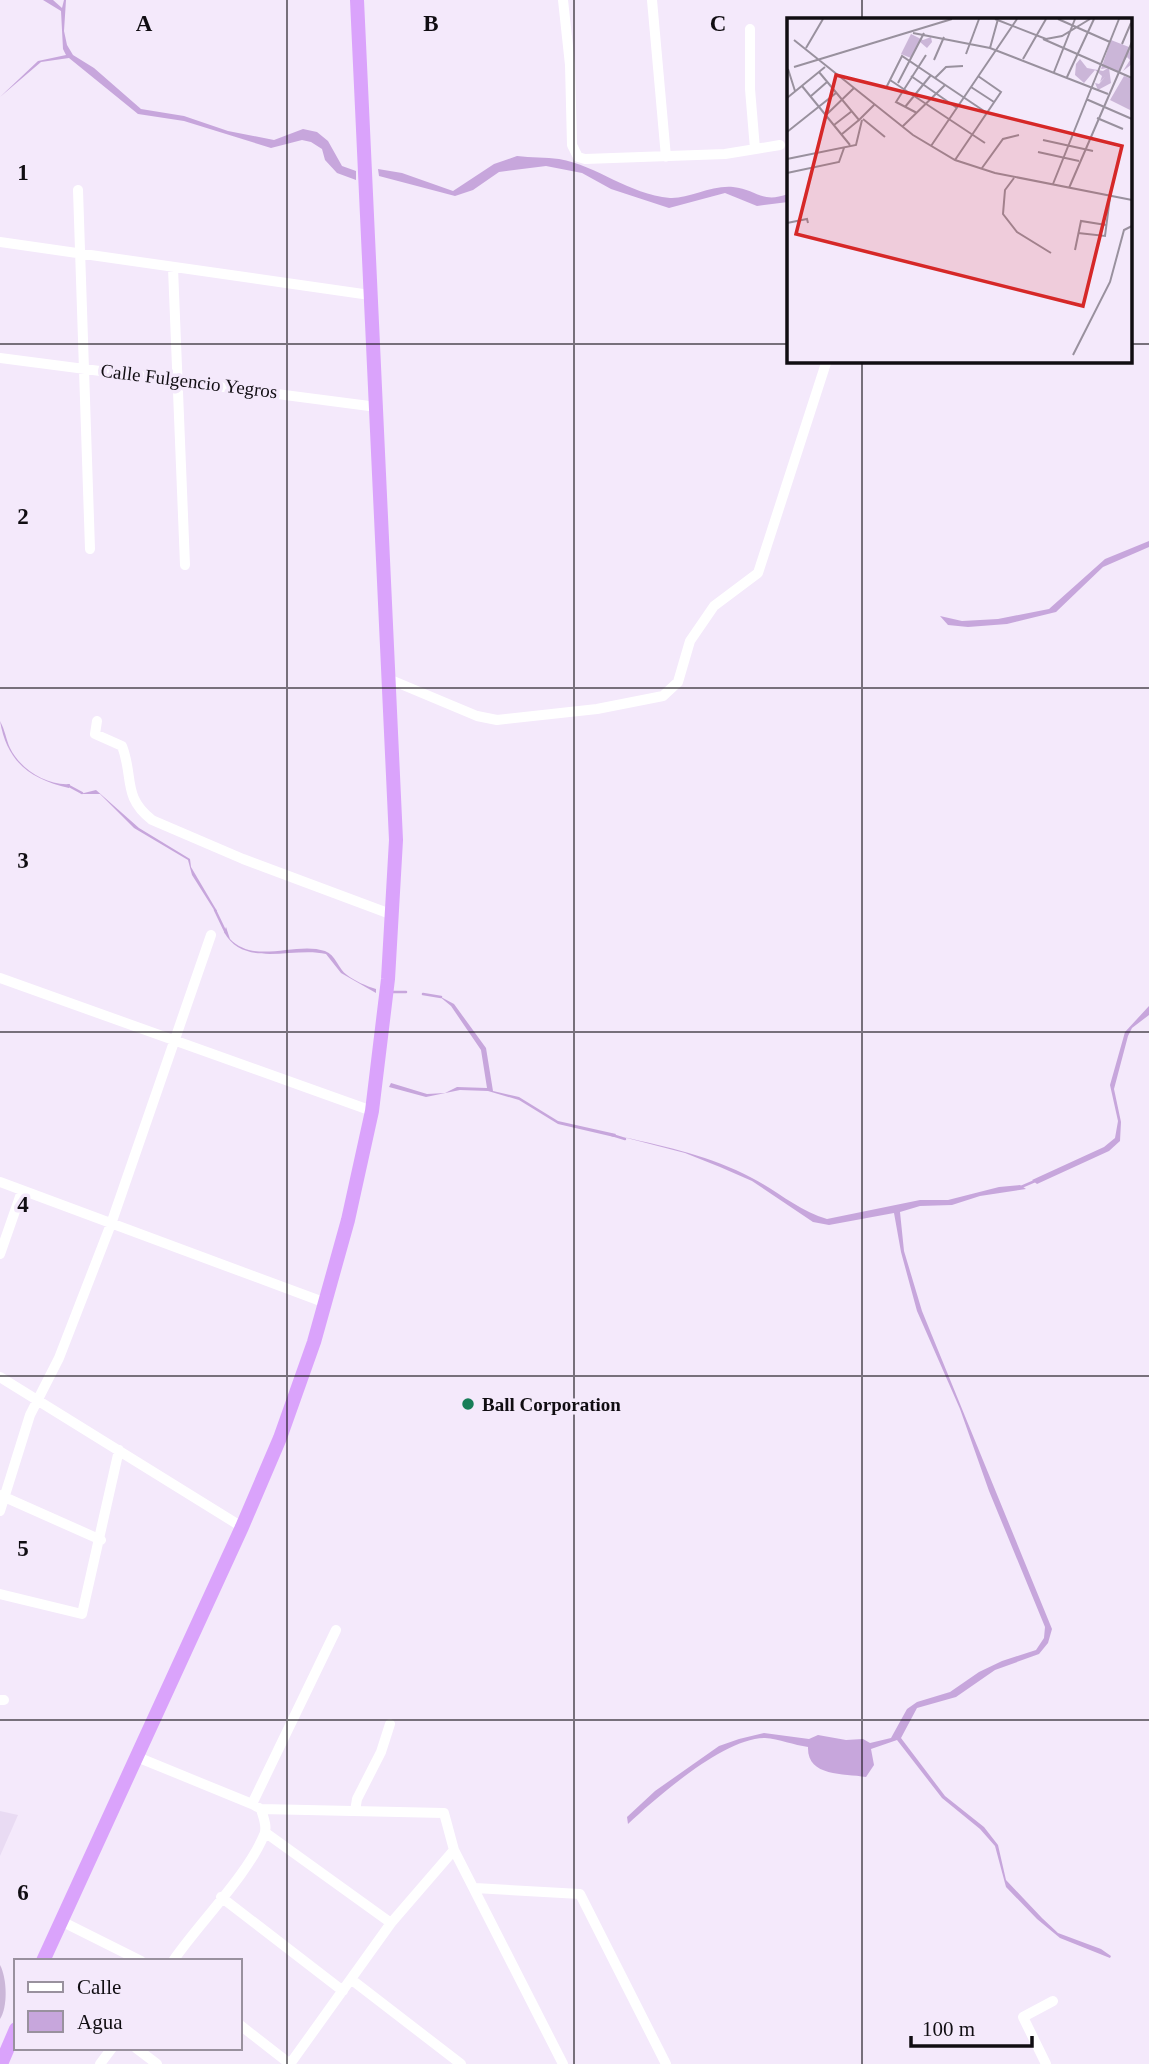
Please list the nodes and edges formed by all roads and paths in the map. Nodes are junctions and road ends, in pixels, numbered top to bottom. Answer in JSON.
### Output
{"nodes":[{"id":1,"x":357,"y":0,"type":"edge"},
{"id":2,"x":564,"y":0,"type":"edge"},
{"id":3,"x":652,"y":0,"type":"edge"},
{"id":4,"x":750,"y":29,"type":"dead end"},
{"id":5,"x":780,"y":145,"type":"dead end"},
{"id":6,"x":755,"y":149,"type":"junction"},
{"id":7,"x":666,"y":156,"type":"junction"},
{"id":8,"x":78,"y":190,"type":"dead end"},
{"id":9,"x":0,"y":242,"type":"edge"},
{"id":10,"x":82,"y":254,"type":"junction"},
{"id":11,"x":173,"y":268,"type":"junction"},
{"id":12,"x":370,"y":295,"type":"junction"},
{"id":13,"x":0,"y":358,"type":"edge"},
{"id":14,"x":826,"y":362,"type":"edge"},
{"id":15,"x":84,"y":369,"type":"junction"},
{"id":16,"x":179,"y":379,"type":"junction"},
{"id":17,"x":377,"y":407,"type":"junction"},
{"id":18,"x":90,"y":549,"type":"dead end"},
{"id":19,"x":185,"y":565,"type":"dead end"},
{"id":20,"x":391,"y":680,"type":"junction"},
{"id":21,"x":97,"y":720,"type":"dead end"},
{"id":22,"x":393,"y":915,"type":"junction"},
{"id":23,"x":211,"y":935,"type":"dead end"},
{"id":24,"x":1,"y":980,"type":"edge"},
{"id":25,"x":177,"y":1041,"type":"junction"},
{"id":26,"x":372,"y":1111,"type":"junction"},
{"id":27,"x":0,"y":1182,"type":"edge"},
{"id":28,"x":22,"y":1191,"type":"junction"},
{"id":29,"x":111,"y":1224,"type":"junction"},
{"id":30,"x":0,"y":1254,"type":"edge"},
{"id":31,"x":326,"y":1303,"type":"junction"},
{"id":32,"x":0,"y":1377,"type":"edge"},
{"id":33,"x":39,"y":1403,"type":"junction"},
{"id":34,"x":119,"y":1450,"type":"junction"},
{"id":35,"x":3,"y":1497,"type":"edge"},
{"id":36,"x":0,"y":1511,"type":"edge"},
{"id":37,"x":242,"y":1527,"type":"junction"},
{"id":38,"x":101,"y":1540,"type":"junction"},
{"id":39,"x":0,"y":1594,"type":"edge"},
{"id":40,"x":337,"y":1630,"type":"dead end"},
{"id":41,"x":390,"y":1724,"type":"dead end"},
{"id":42,"x":137,"y":1757,"type":"junction"},
{"id":43,"x":256,"y":1806,"type":"junction"},
{"id":44,"x":355,"y":1811,"type":"junction"},
{"id":45,"x":266,"y":1833,"type":"junction"},
{"id":46,"x":454,"y":1850,"type":"junction"},
{"id":47,"x":475,"y":1888,"type":"junction"},
{"id":48,"x":222,"y":1897,"type":"junction"},
{"id":49,"x":61,"y":1920,"type":"junction"},
{"id":50,"x":391,"y":1923,"type":"junction"},
{"id":51,"x":44,"y":1959,"type":"edge"},
{"id":52,"x":137,"y":1959,"type":"edge"},
{"id":53,"x":175,"y":1959,"type":"edge"},
{"id":54,"x":352,"y":1980,"type":"junction"},
{"id":55,"x":344,"y":1991,"type":"junction"},
{"id":56,"x":1053,"y":2001,"type":"dead end"},
{"id":57,"x":14,"y":2022,"type":"edge"},
{"id":58,"x":242,"y":2027,"type":"edge"},
{"id":59,"x":14,"y":2034,"type":"edge"},
{"id":60,"x":0,"y":2049,"type":"edge"},
{"id":61,"x":139,"y":2050,"type":"edge"},
{"id":62,"x":1,"y":2064,"type":"edge"},
{"id":63,"x":157,"y":2064,"type":"edge"},
{"id":64,"x":290,"y":2064,"type":"edge"},
{"id":65,"x":461,"y":2064,"type":"edge"},
{"id":66,"x":563,"y":2064,"type":"edge"},
{"id":67,"x":666,"y":2064,"type":"edge"},
{"id":68,"x":1046,"y":2064,"type":"edge"}],
"edges":[{"from":1,"to":12,"type":"highway"},
{"from":2,"to":7,"type":"street"},
{"from":3,"to":7,"type":"street"},
{"from":4,"to":6,"type":"street"},
{"from":5,"to":6,"type":"street"},
{"from":6,"to":7,"type":"street"},
{"from":8,"to":10,"type":"street"},
{"from":9,"to":10,"type":"street"},
{"from":10,"to":11,"type":"street"},
{"from":10,"to":15,"type":"street"},
{"from":11,"to":12,"type":"street"},
{"from":11,"to":16,"type":"street"},
{"from":12,"to":17,"type":"highway"},
{"from":13,"to":15,"type":"street","name":"Calle Fulgencio Yegros"},
{"from":14,"to":20,"type":"street"},
{"from":15,"to":16,"type":"street","name":"Calle Fulgencio Yegros"},
{"from":15,"to":18,"type":"street"},
{"from":16,"to":17,"type":"street","name":"Calle Fulgencio Yegros"},
{"from":16,"to":19,"type":"street"},
{"from":17,"to":20,"type":"highway"},
{"from":20,"to":22,"type":"highway"},
{"from":21,"to":22,"type":"street"},
{"from":22,"to":26,"type":"highway"},
{"from":23,"to":25,"type":"street"},
{"from":24,"to":25,"type":"street"},
{"from":25,"to":26,"type":"street"},
{"from":25,"to":29,"type":"street"},
{"from":26,"to":31,"type":"highway"},
{"from":27,"to":28,"type":"street"},
{"from":28,"to":29,"type":"street"},
{"from":28,"to":30,"type":"street"},
{"from":29,"to":31,"type":"street"},
{"from":29,"to":33,"type":"street"},
{"from":31,"to":37,"type":"highway"},
{"from":32,"to":33,"type":"street"},
{"from":33,"to":34,"type":"street"},
{"from":33,"to":35,"type":"street"},
{"from":34,"to":37,"type":"street"},
{"from":34,"to":38,"type":"street"},
{"from":35,"to":36,"type":"street"},
{"from":35,"to":38,"type":"street"},
{"from":37,"to":42,"type":"highway"},
{"from":38,"to":39,"type":"street"},
{"from":40,"to":43,"type":"street"},
{"from":41,"to":44,"type":"street"},
{"from":42,"to":43,"type":"street"},
{"from":42,"to":49,"type":"highway"},
{"from":43,"to":44,"type":"street"},
{"from":43,"to":45,"type":"street"},
{"from":44,"to":46,"type":"street"},
{"from":45,"to":48,"type":"street"},
{"from":45,"to":50,"type":"street"},
{"from":46,"to":47,"type":"street"},
{"from":46,"to":50,"type":"street"},
{"from":47,"to":66,"type":"street"},
{"from":47,"to":67,"type":"street"},
{"from":48,"to":53,"type":"street"},
{"from":48,"to":55,"type":"street"},
{"from":49,"to":51,"type":"highway"},
{"from":49,"to":52,"type":"street"},
{"from":50,"to":54,"type":"street"},
{"from":54,"to":55,"type":"street"},
{"from":54,"to":65,"type":"street"},
{"from":55,"to":64,"type":"street"},
{"from":56,"to":68,"type":"street"},
{"from":57,"to":60,"type":"highway"},
{"from":58,"to":64,"type":"street"},
{"from":59,"to":62,"type":"highway"},
{"from":61,"to":63,"type":"street"}]}
